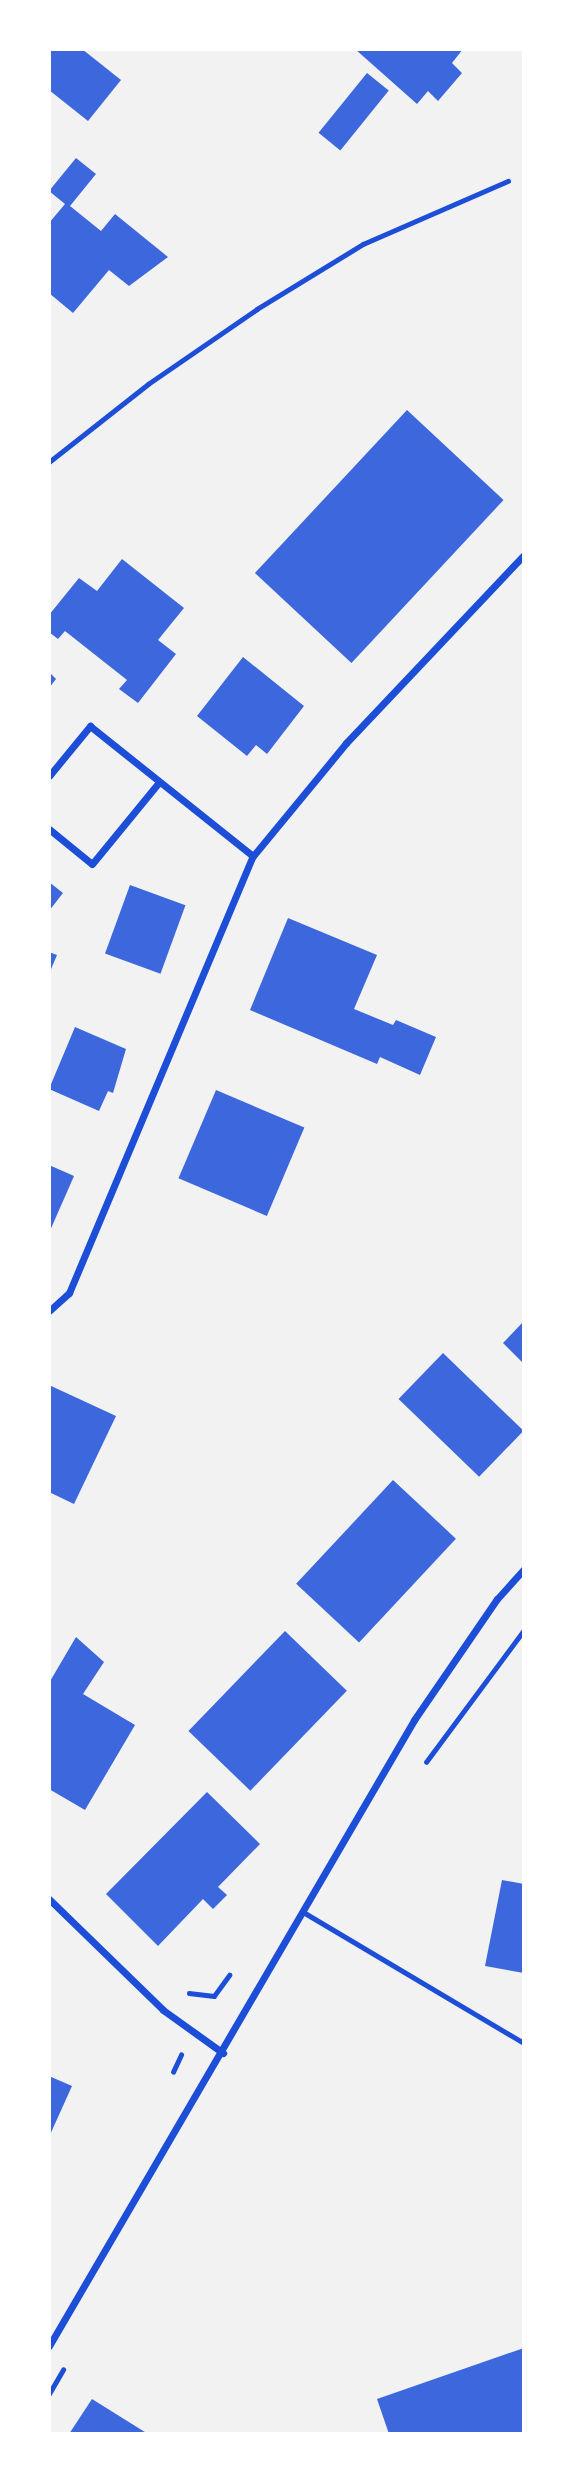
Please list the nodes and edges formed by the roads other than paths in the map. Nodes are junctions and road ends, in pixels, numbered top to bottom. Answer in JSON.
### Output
{"nodes":[{"id":1,"x":524,"y":555,"type":"edge"},
{"id":2,"x":49,"y":776,"type":"edge"},
{"id":3,"x":159,"y":782,"type":"junction"},
{"id":4,"x":49,"y":829,"type":"edge"},
{"id":5,"x":253,"y":856,"type":"junction"},
{"id":6,"x":49,"y":1311,"type":"edge"},
{"id":7,"x":524,"y":1569,"type":"edge"},
{"id":8,"x":49,"y":1899,"type":"edge"},
{"id":9,"x":303,"y":1912,"type":"junction"},
{"id":10,"x":524,"y":2043,"type":"edge"},
{"id":11,"x":223,"y":2053,"type":"junction"},
{"id":12,"x":49,"y":2346,"type":"edge"}],
"edges":[{"from":1,"to":5,"type":"street"},
{"from":2,"to":3,"type":"street"},
{"from":3,"to":4,"type":"street"},
{"from":3,"to":5,"type":"street"},
{"from":5,"to":6,"type":"street"},
{"from":7,"to":9,"type":"street"},
{"from":8,"to":11,"type":"street"},
{"from":9,"to":10,"type":"lane"},
{"from":9,"to":11,"type":"street"},
{"from":11,"to":12,"type":"street"}]}
